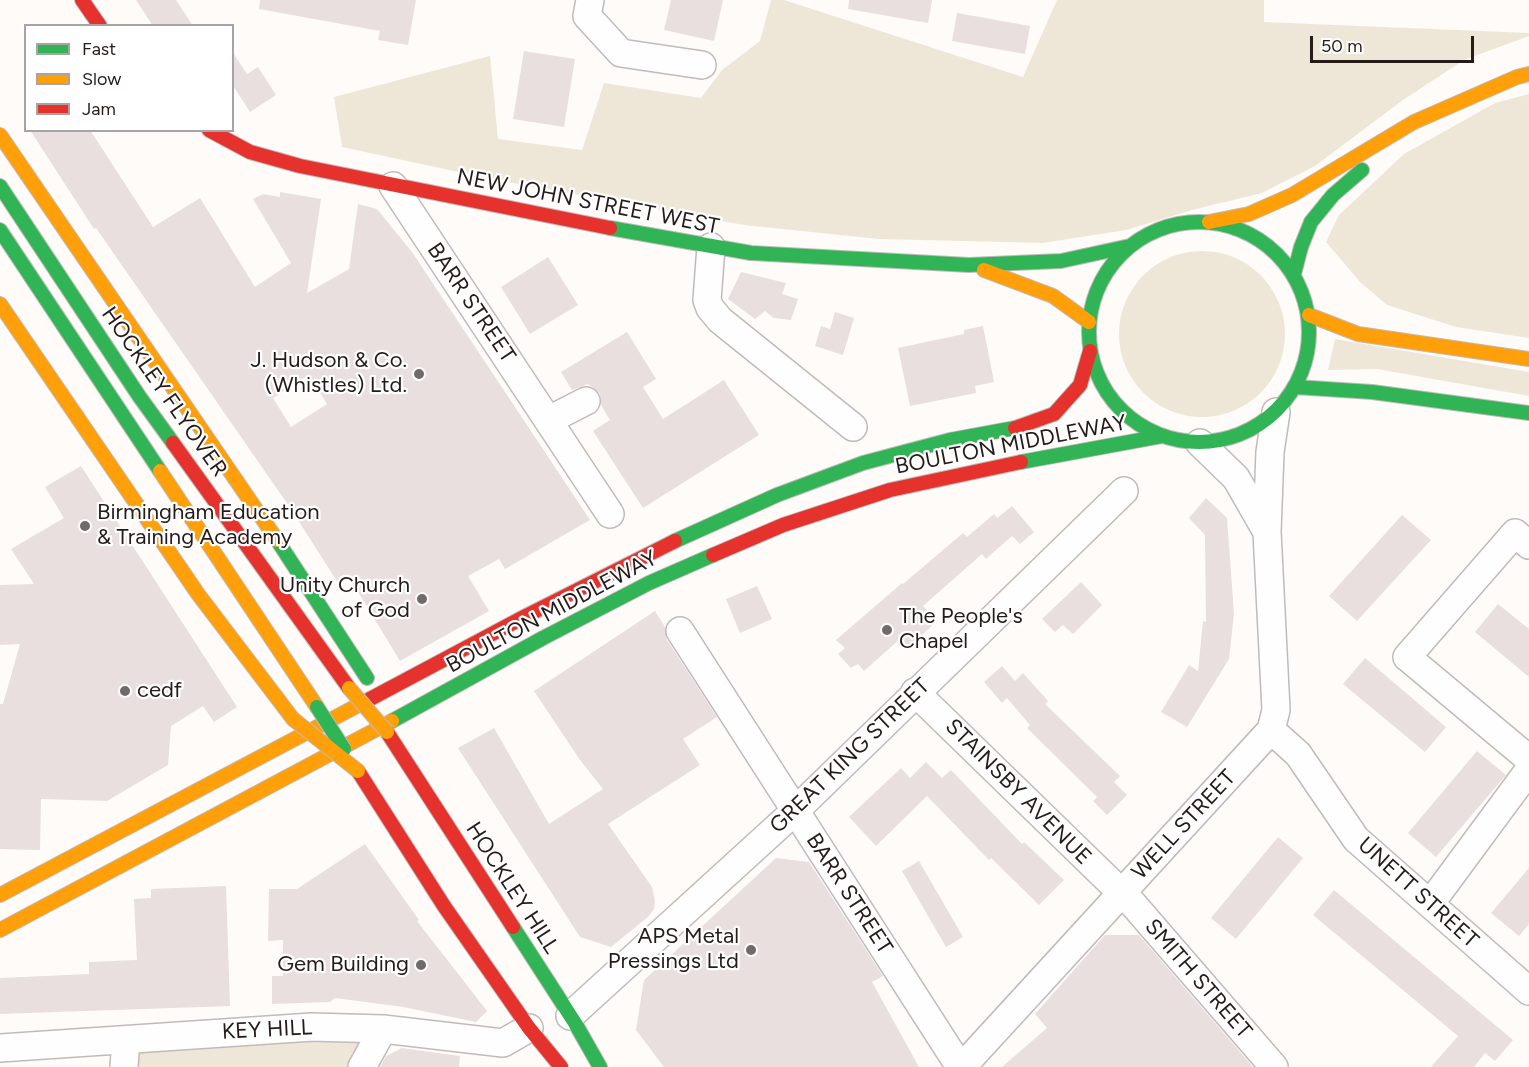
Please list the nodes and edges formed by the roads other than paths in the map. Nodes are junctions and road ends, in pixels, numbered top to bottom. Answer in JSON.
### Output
{"nodes":[{"id":1,"x":82,"y":0,"type":"edge"},
{"id":2,"x":590,"y":0,"type":"edge"},
{"id":3,"x":99,"y":24,"type":"edge"},
{"id":4,"x":702,"y":66,"type":"dead end"},
{"id":5,"x":1529,"y":74,"type":"edge"},
{"id":6,"x":1414,"y":122,"type":"junction"},
{"id":7,"x":213,"y":132,"type":"edge"},
{"id":8,"x":0,"y":135,"type":"edge"},
{"id":9,"x":0,"y":186,"type":"edge"},
{"id":10,"x":393,"y":186,"type":"junction"},
{"id":11,"x":1209,"y":222,"type":"junction"},
{"id":12,"x":0,"y":230,"type":"edge"},
{"id":13,"x":1130,"y":246,"type":"junction"},
{"id":14,"x":711,"y":247,"type":"junction"},
{"id":15,"x":969,"y":265,"type":"junction"},
{"id":16,"x":1294,"y":274,"type":"junction"},
{"id":17,"x":0,"y":304,"type":"edge"},
{"id":18,"x":1309,"y":315,"type":"junction"},
{"id":19,"x":1089,"y":322,"type":"junction"},
{"id":20,"x":1090,"y":351,"type":"junction"},
{"id":21,"x":1529,"y":359,"type":"edge"},
{"id":22,"x":1295,"y":387,"type":"junction"},
{"id":23,"x":586,"y":401,"type":"dead end"},
{"id":24,"x":1276,"y":412,"type":"junction"},
{"id":25,"x":1529,"y":413,"type":"edge"},
{"id":26,"x":549,"y":420,"type":"junction"},
{"id":27,"x":853,"y":427,"type":"dead end"},
{"id":28,"x":1162,"y":436,"type":"junction"},
{"id":29,"x":1200,"y":442,"type":"junction"},
{"id":30,"x":1124,"y":491,"type":"dead end"},
{"id":31,"x":610,"y":514,"type":"dead end"},
{"id":32,"x":1267,"y":532,"type":"junction"},
{"id":33,"x":1529,"y":546,"type":"edge"},
{"id":34,"x":680,"y":631,"type":"dead end"},
{"id":35,"x":915,"y":692,"type":"junction"},
{"id":36,"x":1271,"y":730,"type":"junction"},
{"id":37,"x":387,"y":732,"type":"junction"},
{"id":38,"x":1529,"y":759,"type":"edge"},
{"id":39,"x":1529,"y":770,"type":"edge"},
{"id":40,"x":358,"y":771,"type":"junction"},
{"id":41,"x":795,"y":811,"type":"junction"},
{"id":42,"x":1120,"y":893,"type":"junction"},
{"id":43,"x":0,"y":895,"type":"edge"},
{"id":44,"x":1430,"y":904,"type":"junction"},
{"id":45,"x":0,"y":930,"type":"edge"},
{"id":46,"x":1529,"y":991,"type":"edge"},
{"id":47,"x":570,"y":1016,"type":"junction"},
{"id":48,"x":529,"y":1028,"type":"junction"},
{"id":49,"x":382,"y":1029,"type":"junction"},
{"id":50,"x":126,"y":1040,"type":"junction"},
{"id":51,"x":0,"y":1048,"type":"edge"},
{"id":52,"x":124,"y":1067,"type":"edge"},
{"id":53,"x":362,"y":1067,"type":"edge"},
{"id":54,"x":561,"y":1067,"type":"edge"},
{"id":55,"x":600,"y":1067,"type":"edge"},
{"id":56,"x":961,"y":1067,"type":"edge"},
{"id":57,"x":1274,"y":1067,"type":"edge"}],
"edges":[{"from":1,"to":3,"type":"main road"},
{"from":2,"to":4,"type":"street"},
{"from":5,"to":6,"type":"main road"},
{"from":6,"to":11,"type":"main road"},
{"from":6,"to":16,"type":"main road"},
{"from":7,"to":10,"type":"main road","name":"NEW JOHN STREET WEST"},
{"from":8,"to":37,"type":"main road"},
{"from":9,"to":37,"type":"main road","name":"HOCKLEY FLYOVER","bridge":true},
{"from":10,"to":14,"type":"main road","name":"NEW JOHN STREET WEST"},
{"from":10,"to":26,"type":"street","name":"BARR STREET"},
{"from":11,"to":13,"type":"main road"},
{"from":11,"to":16,"type":"main road"},
{"from":12,"to":40,"type":"main road","name":"HOCKLEY FLYOVER","bridge":true},
{"from":13,"to":15,"type":"main road","name":"NEW JOHN STREET WEST"},
{"from":13,"to":19,"type":"main road"},
{"from":14,"to":15,"type":"main road","name":"NEW JOHN STREET WEST"},
{"from":14,"to":27,"type":"street"},
{"from":15,"to":19,"type":"main road","name":"NEW JOHN STREET WEST"},
{"from":16,"to":18,"type":"main road"},
{"from":17,"to":40,"type":"main road","bridge":true},
{"from":18,"to":21,"type":"main road"},
{"from":18,"to":22,"type":"main road"},
{"from":19,"to":20,"type":"main road"},
{"from":20,"to":28,"type":"main road"},
{"from":20,"to":43,"type":"main road","name":"BOULTON MIDDLEWAY"},
{"from":22,"to":24,"type":"main road"},
{"from":22,"to":25,"type":"main road"},
{"from":23,"to":26,"type":"street"},
{"from":24,"to":29,"type":"main road"},
{"from":24,"to":32,"type":"street"},
{"from":26,"to":31,"type":"street","name":"BARR STREET"},
{"from":28,"to":29,"type":"main road"},
{"from":28,"to":45,"type":"main road","name":"BOULTON MIDDLEWAY"},
{"from":29,"to":32,"type":"street"},
{"from":30,"to":35,"type":"street","name":"GREAT KING STREET"},
{"from":32,"to":36,"type":"street"},
{"from":33,"to":38,"type":"street"},
{"from":34,"to":41,"type":"street","name":"BARR STREET"},
{"from":35,"to":41,"type":"street","name":"GREAT KING STREET"},
{"from":35,"to":42,"type":"street","name":"STAINSBY AVENUE"},
{"from":36,"to":42,"type":"street","name":"WELL STREET"},
{"from":36,"to":44,"type":"street","name":"UNETT STREET"},
{"from":37,"to":47,"type":"main road","name":"HOCKLEY HILL"},
{"from":39,"to":44,"type":"street"},
{"from":40,"to":48,"type":"main road"},
{"from":41,"to":47,"type":"street","name":"GREAT KING STREET"},
{"from":41,"to":56,"type":"street","name":"BARR STREET"},
{"from":42,"to":56,"type":"street","name":"WELL STREET"},
{"from":42,"to":57,"type":"street","name":"SMITH STREET"},
{"from":44,"to":46,"type":"street","name":"UNETT STREET"},
{"from":47,"to":55,"type":"main road","name":"HOCKLEY HILL"},
{"from":48,"to":49,"type":"street","name":"KEY HILL"},
{"from":48,"to":54,"type":"main road"},
{"from":49,"to":50,"type":"street","name":"KEY HILL"},
{"from":49,"to":53,"type":"street"},
{"from":50,"to":51,"type":"street","name":"KEY HILL"},
{"from":50,"to":52,"type":"street"}]}
